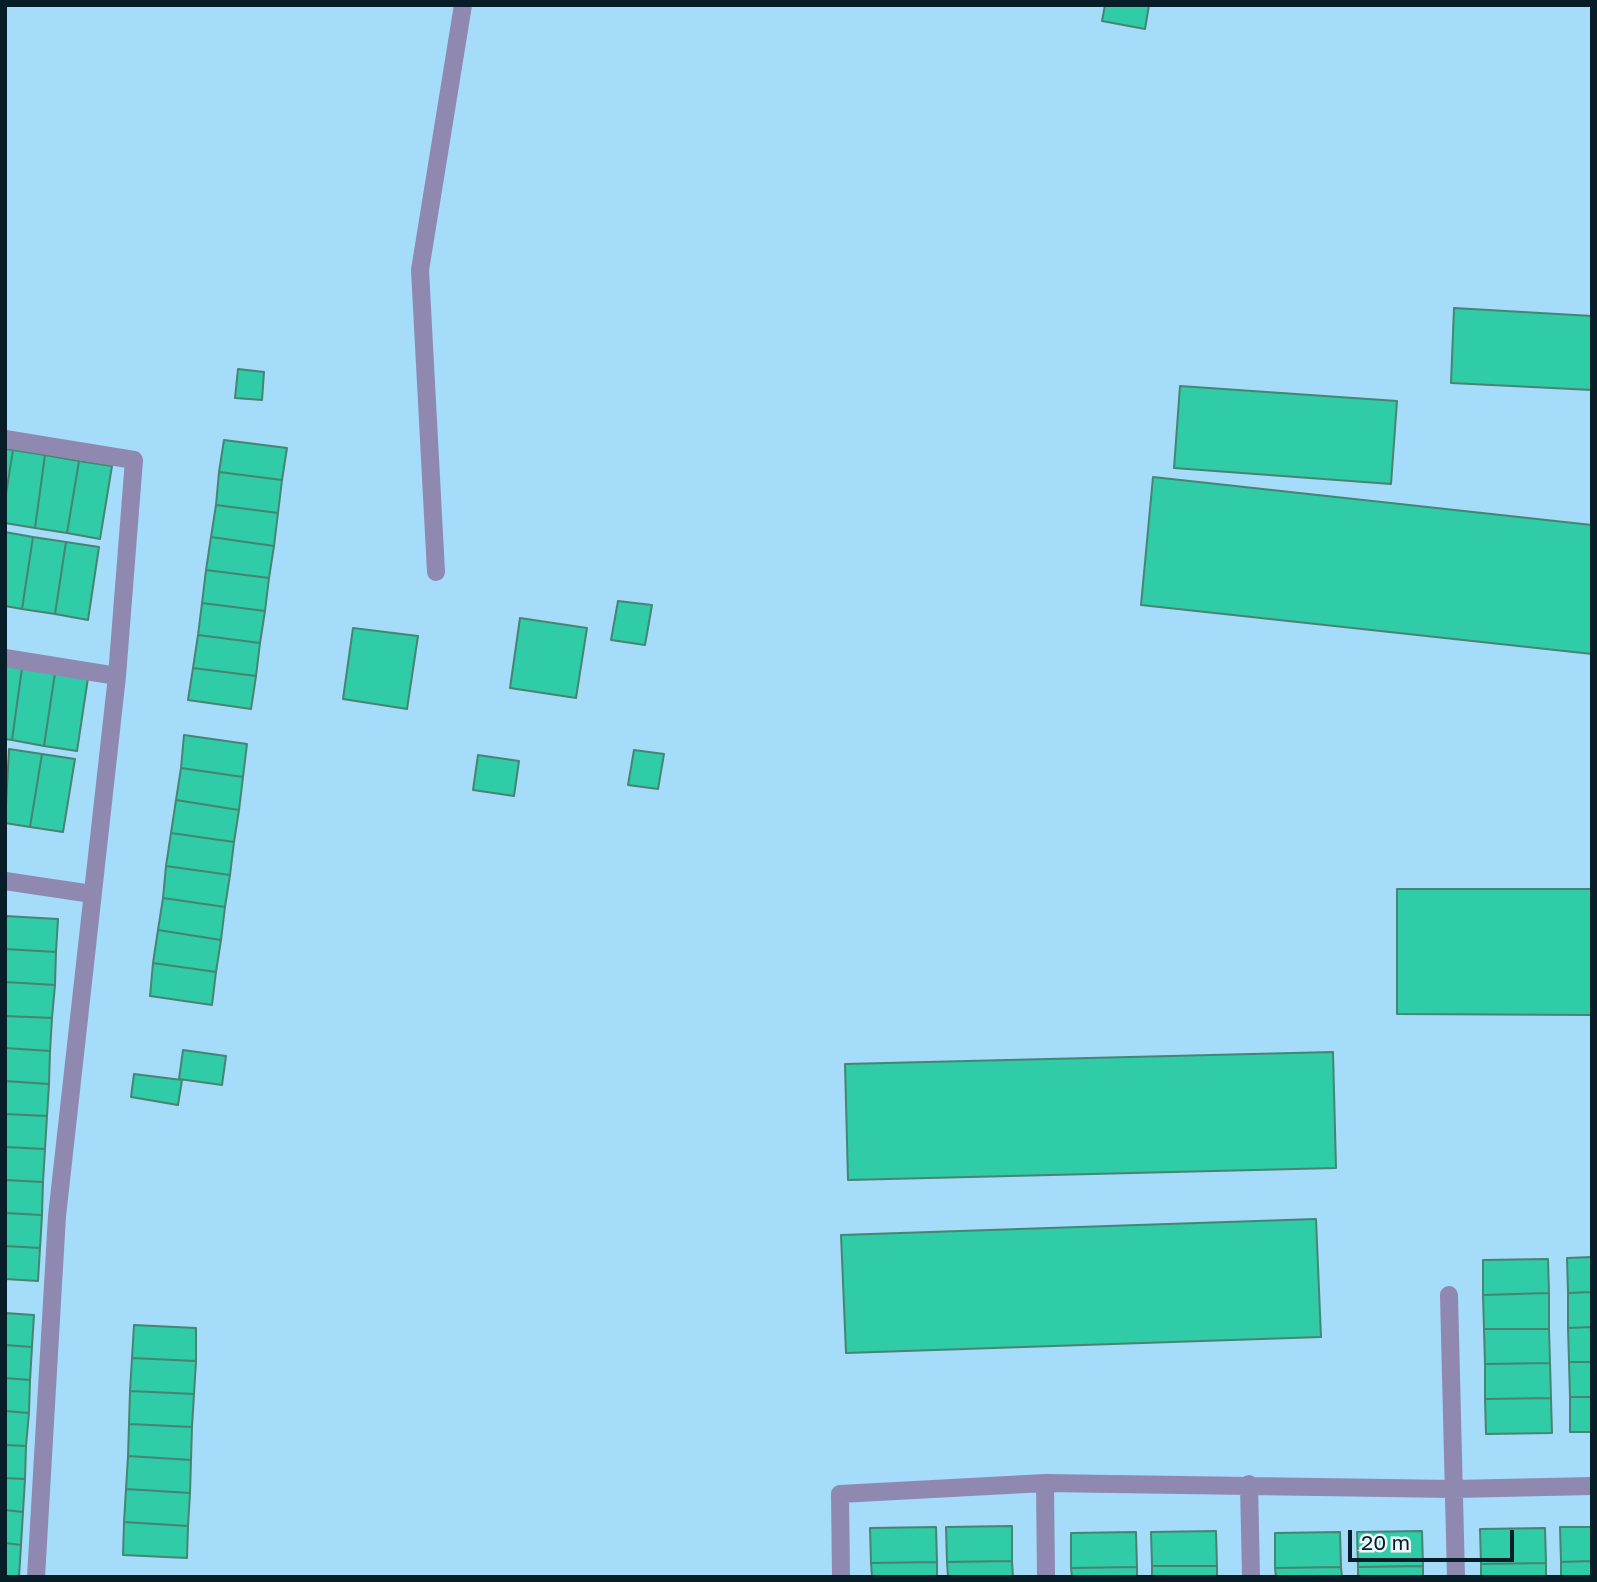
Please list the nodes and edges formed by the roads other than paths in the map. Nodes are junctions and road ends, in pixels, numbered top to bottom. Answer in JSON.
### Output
{"nodes":[{"id":1,"x":463,"y":5,"type":"edge"},
{"id":2,"x":5,"y":439,"type":"edge"},
{"id":3,"x":436,"y":572,"type":"dead end"},
{"id":4,"x":5,"y":658,"type":"edge"},
{"id":5,"x":117,"y":676,"type":"junction"},
{"id":6,"x":5,"y":881,"type":"edge"},
{"id":7,"x":92,"y":894,"type":"junction"},
{"id":8,"x":1449,"y":1295,"type":"dead end"},
{"id":9,"x":1045,"y":1483,"type":"junction"},
{"id":10,"x":1249,"y":1484,"type":"junction"},
{"id":11,"x":1592,"y":1486,"type":"edge"},
{"id":12,"x":1454,"y":1489,"type":"junction"},
{"id":13,"x":36,"y":1577,"type":"edge"},
{"id":14,"x":841,"y":1577,"type":"edge"},
{"id":15,"x":1046,"y":1577,"type":"edge"},
{"id":16,"x":1251,"y":1577,"type":"edge"},
{"id":17,"x":1456,"y":1577,"type":"edge"}],
"edges":[{"from":1,"to":3,"type":"street"},
{"from":2,"to":5,"type":"street"},
{"from":4,"to":5,"type":"street"},
{"from":5,"to":7,"type":"street"},
{"from":6,"to":7,"type":"street"},
{"from":7,"to":13,"type":"street"},
{"from":8,"to":12,"type":"street"},
{"from":9,"to":10,"type":"street"},
{"from":9,"to":14,"type":"street"},
{"from":9,"to":15,"type":"street"},
{"from":10,"to":12,"type":"street"},
{"from":10,"to":16,"type":"street"},
{"from":11,"to":12,"type":"street"},
{"from":12,"to":17,"type":"street"}]}
